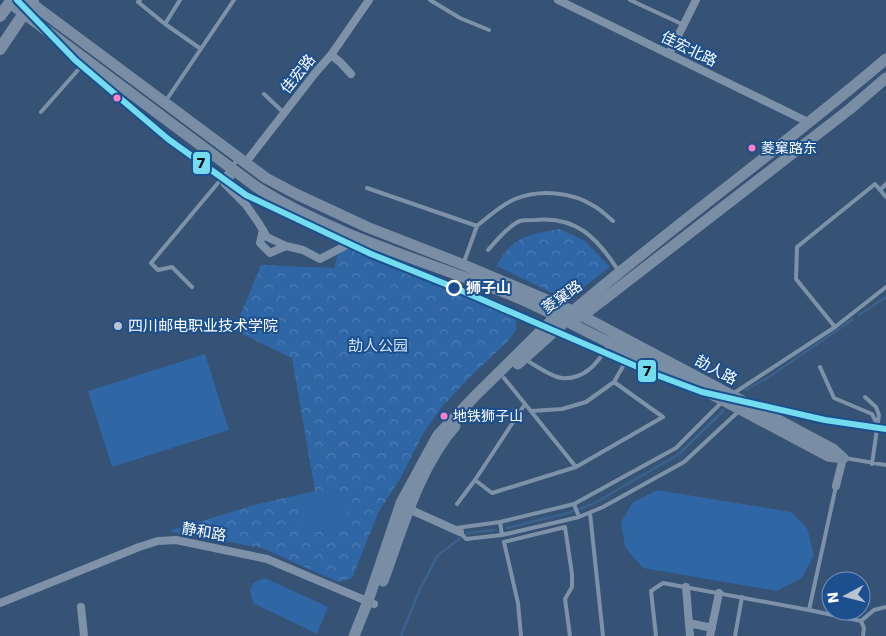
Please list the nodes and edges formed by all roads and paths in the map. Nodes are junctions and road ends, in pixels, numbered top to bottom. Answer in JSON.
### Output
{"nodes":[{"id":1,"x":140,"y":0,"type":"edge"},
{"id":2,"x":180,"y":0,"type":"edge"},
{"id":3,"x":234,"y":0,"type":"edge"},
{"id":4,"x":369,"y":0,"type":"edge"},
{"id":5,"x":430,"y":0,"type":"edge"},
{"id":6,"x":630,"y":0,"type":"edge"},
{"id":7,"x":696,"y":0,"type":"edge"},
{"id":8,"x":562,"y":1,"type":"edge"},
{"id":9,"x":11,"y":2,"type":"edge"},
{"id":10,"x":29,"y":4,"type":"edge"},
{"id":11,"x":0,"y":16,"type":"edge"},
{"id":12,"x":165,"y":24,"type":"junction"},
{"id":13,"x":684,"y":25,"type":"junction"},
{"id":14,"x":489,"y":30,"type":"dead end"},
{"id":15,"x":0,"y":49,"type":"edge"},
{"id":16,"x":201,"y":49,"type":"junction"},
{"id":17,"x":669,"y":54,"type":"junction"},
{"id":18,"x":331,"y":55,"type":"junction"},
{"id":19,"x":886,"y":59,"type":"edge"},
{"id":20,"x":86,"y":60,"type":"junction"},
{"id":21,"x":351,"y":74,"type":"dead end"},
{"id":22,"x":886,"y":78,"type":"edge"},
{"id":23,"x":264,"y":94,"type":"dead end"},
{"id":24,"x":165,"y":102,"type":"junction"},
{"id":25,"x":41,"y":112,"type":"dead end"},
{"id":26,"x":284,"y":112,"type":"junction"},
{"id":27,"x":808,"y":122,"type":"junction"},
{"id":28,"x":243,"y":160,"type":"junction"},
{"id":29,"x":233,"y":169,"type":"junction"},
{"id":30,"x":886,"y":184,"type":"edge"},
{"id":31,"x":366,"y":188,"type":"dead end"},
{"id":32,"x":880,"y":190,"type":"junction"},
{"id":33,"x":886,"y":197,"type":"edge"},
{"id":34,"x":613,"y":220,"type":"dead end"},
{"id":35,"x":477,"y":226,"type":"junction"},
{"id":36,"x":263,"y":230,"type":"junction"},
{"id":37,"x":286,"y":246,"type":"junction"},
{"id":38,"x":345,"y":246,"type":"dead end"},
{"id":39,"x":488,"y":250,"type":"dead end"},
{"id":40,"x":464,"y":265,"type":"junction"},
{"id":41,"x":620,"y":272,"type":"junction"},
{"id":42,"x":192,"y":287,"type":"dead end"},
{"id":43,"x":886,"y":287,"type":"edge"},
{"id":44,"x":570,"y":316,"type":"junction"},
{"id":45,"x":835,"y":327,"type":"junction"},
{"id":46,"x":610,"y":342,"type":"junction"},
{"id":47,"x":631,"y":352,"type":"junction"},
{"id":48,"x":524,"y":359,"type":"junction"},
{"id":49,"x":820,"y":367,"type":"dead end"},
{"id":50,"x":504,"y":378,"type":"junction"},
{"id":51,"x":614,"y":382,"type":"junction"},
{"id":52,"x":865,"y":397,"type":"dead end"},
{"id":53,"x":727,"y":398,"type":"junction"},
{"id":54,"x":525,"y":404,"type":"junction"},
{"id":55,"x":741,"y":410,"type":"junction"},
{"id":56,"x":532,"y":411,"type":"junction"},
{"id":57,"x":877,"y":424,"type":"junction"},
{"id":58,"x":843,"y":458,"type":"junction"},
{"id":59,"x":872,"y":464,"type":"junction"},
{"id":60,"x":886,"y":466,"type":"edge"},
{"id":61,"x":576,"y":467,"type":"junction"},
{"id":62,"x":475,"y":480,"type":"junction"},
{"id":63,"x":836,"y":486,"type":"joint"},
{"id":64,"x":457,"y":504,"type":"dead end"},
{"id":65,"x":574,"y":504,"type":"junction"},
{"id":66,"x":410,"y":509,"type":"junction"},
{"id":67,"x":590,"y":513,"type":"junction"},
{"id":68,"x":579,"y":517,"type":"junction"},
{"id":69,"x":500,"y":522,"type":"junction"},
{"id":70,"x":460,"y":533,"type":"junction"},
{"id":71,"x":502,"y":535,"type":"junction"},
{"id":72,"x":504,"y":542,"type":"junction"},
{"id":73,"x":686,"y":587,"type":"junction"},
{"id":74,"x":719,"y":593,"type":"junction"},
{"id":75,"x":742,"y":597,"type":"junction"},
{"id":76,"x":371,"y":602,"type":"junction"},
{"id":77,"x":0,"y":603,"type":"edge"},
{"id":78,"x":81,"y":607,"type":"dead end"},
{"id":79,"x":886,"y":607,"type":"edge"},
{"id":80,"x":809,"y":610,"type":"junction"},
{"id":81,"x":821,"y":613,"type":"edge"},
{"id":82,"x":871,"y":613,"type":"edge"},
{"id":83,"x":861,"y":621,"type":"edge"},
{"id":84,"x":689,"y":623,"type":"junction"},
{"id":85,"x":711,"y":632,"type":"edge"},
{"id":86,"x":84,"y":636,"type":"edge"},
{"id":87,"x":354,"y":636,"type":"edge"},
{"id":88,"x":362,"y":636,"type":"edge"},
{"id":89,"x":521,"y":636,"type":"edge"},
{"id":90,"x":570,"y":636,"type":"edge"},
{"id":91,"x":603,"y":636,"type":"edge"},
{"id":92,"x":656,"y":636,"type":"edge"},
{"id":93,"x":690,"y":636,"type":"edge"},
{"id":94,"x":735,"y":636,"type":"edge"},
{"id":95,"x":863,"y":636,"type":"edge"}],
"edges":[{"from":1,"to":12,"type":"lane"},
{"from":2,"to":12,"type":"lane"},
{"from":3,"to":16,"type":"lane"},
{"from":4,"to":18,"type":"street","name":"佳宏路"},
{"from":5,"to":14,"type":"lane"},
{"from":6,"to":13,"type":"lane"},
{"from":7,"to":13,"type":"street"},
{"from":8,"to":17,"type":"street","name":"佳宏北路"},
{"from":9,"to":10,"type":"street"},
{"from":9,"to":11,"type":"main road"},
{"from":10,"to":15,"type":"main road"},
{"from":10,"to":20,"type":"street"},
{"from":10,"to":24,"type":"street"},
{"from":12,"to":16,"type":"lane"},
{"from":13,"to":17,"type":"street"},
{"from":16,"to":24,"type":"lane"},
{"from":17,"to":27,"type":"street","name":"佳宏北路"},
{"from":18,"to":21,"type":"street"},
{"from":18,"to":26,"type":"street","name":"佳宏路"},
{"from":19,"to":27,"type":"street","name":"菱窠路"},
{"from":20,"to":25,"type":"lane"},
{"from":20,"to":29,"type":"street"},
{"from":22,"to":44,"type":"street","name":"菱窠路"},
{"from":23,"to":26,"type":"lane"},
{"from":24,"to":28,"type":"street"},
{"from":26,"to":28,"type":"street","name":"佳宏路"},
{"from":27,"to":41,"type":"street","name":"菱窠路"},
{"from":28,"to":29,"type":"lane"},
{"from":28,"to":40,"type":"street"},
{"from":29,"to":36,"type":"street"},
{"from":29,"to":42,"type":"lane"},
{"from":29,"to":44,"type":"street"},
{"from":30,"to":32,"type":"lane"},
{"from":31,"to":35,"type":"lane"},
{"from":32,"to":33,"type":"lane"},
{"from":32,"to":45,"type":"lane"},
{"from":34,"to":35,"type":"lane"},
{"from":35,"to":40,"type":"lane"},
{"from":36,"to":37,"type":"street"},
{"from":36,"to":37,"type":"street"},
{"from":37,"to":38,"type":"street"},
{"from":39,"to":41,"type":"lane"},
{"from":40,"to":44,"type":"street"},
{"from":41,"to":44,"type":"street","name":"菱窠路"},
{"from":43,"to":45,"type":"lane"},
{"from":44,"to":46,"type":"street"},
{"from":44,"to":48,"type":"street","name":"菱窠路"},
{"from":44,"to":53,"type":"street","name":"劼人路"},
{"from":44,"to":76,"type":"street","name":"菱窠路"},
{"from":45,"to":53,"type":"lane"},
{"from":46,"to":47,"type":"street"},
{"from":46,"to":48,"type":"lane"},
{"from":47,"to":51,"type":"lane"},
{"from":47,"to":53,"type":"street"},
{"from":48,"to":50,"type":"street","name":"菱窠路"},
{"from":49,"to":57,"type":"lane"},
{"from":50,"to":54,"type":"lane"},
{"from":50,"to":66,"type":"street","name":"菱窠路"},
{"from":51,"to":56,"type":"lane"},
{"from":51,"to":61,"type":"lane"},
{"from":52,"to":57,"type":"lane"},
{"from":53,"to":55,"type":"street"},
{"from":53,"to":58,"type":"street","name":"劼人路"},
{"from":53,"to":65,"type":"lane"},
{"from":54,"to":56,"type":"lane"},
{"from":54,"to":62,"type":"lane"},
{"from":55,"to":58,"type":"street"},
{"from":55,"to":67,"type":"lane"},
{"from":56,"to":61,"type":"lane"},
{"from":57,"to":59,"type":"lane"},
{"from":58,"to":59,"type":"lane"},
{"from":58,"to":63,"type":"street"},
{"from":59,"to":60,"type":"lane"},
{"from":61,"to":62,"type":"lane"},
{"from":62,"to":64,"type":"lane"},
{"from":63,"to":80,"type":"lane"},
{"from":65,"to":68,"type":"lane"},
{"from":65,"to":69,"type":"lane"},
{"from":66,"to":70,"type":"street"},
{"from":66,"to":76,"type":"street","name":"菱窠路"},
{"from":67,"to":68,"type":"lane"},
{"from":67,"to":91,"type":"lane"},
{"from":68,"to":71,"type":"lane"},
{"from":69,"to":70,"type":"lane"},
{"from":69,"to":71,"type":"lane"},
{"from":70,"to":71,"type":"lane"},
{"from":71,"to":72,"type":"lane"},
{"from":72,"to":89,"type":"lane"},
{"from":72,"to":90,"type":"lane"},
{"from":73,"to":74,"type":"lane"},
{"from":73,"to":84,"type":"street"},
{"from":73,"to":92,"type":"lane"},
{"from":74,"to":75,"type":"lane"},
{"from":74,"to":85,"type":"street"},
{"from":75,"to":80,"type":"lane"},
{"from":75,"to":94,"type":"lane"},
{"from":76,"to":77,"type":"street","name":"静和路"},
{"from":76,"to":87,"type":"street","name":"菱窠路"},
{"from":76,"to":88,"type":"street","name":"菱窠路"},
{"from":78,"to":86,"type":"street"},
{"from":79,"to":82,"type":"lane"},
{"from":80,"to":81,"type":"lane"},
{"from":83,"to":95,"type":"lane"},
{"from":84,"to":85,"type":"street"},
{"from":84,"to":93,"type":"street"}]}
